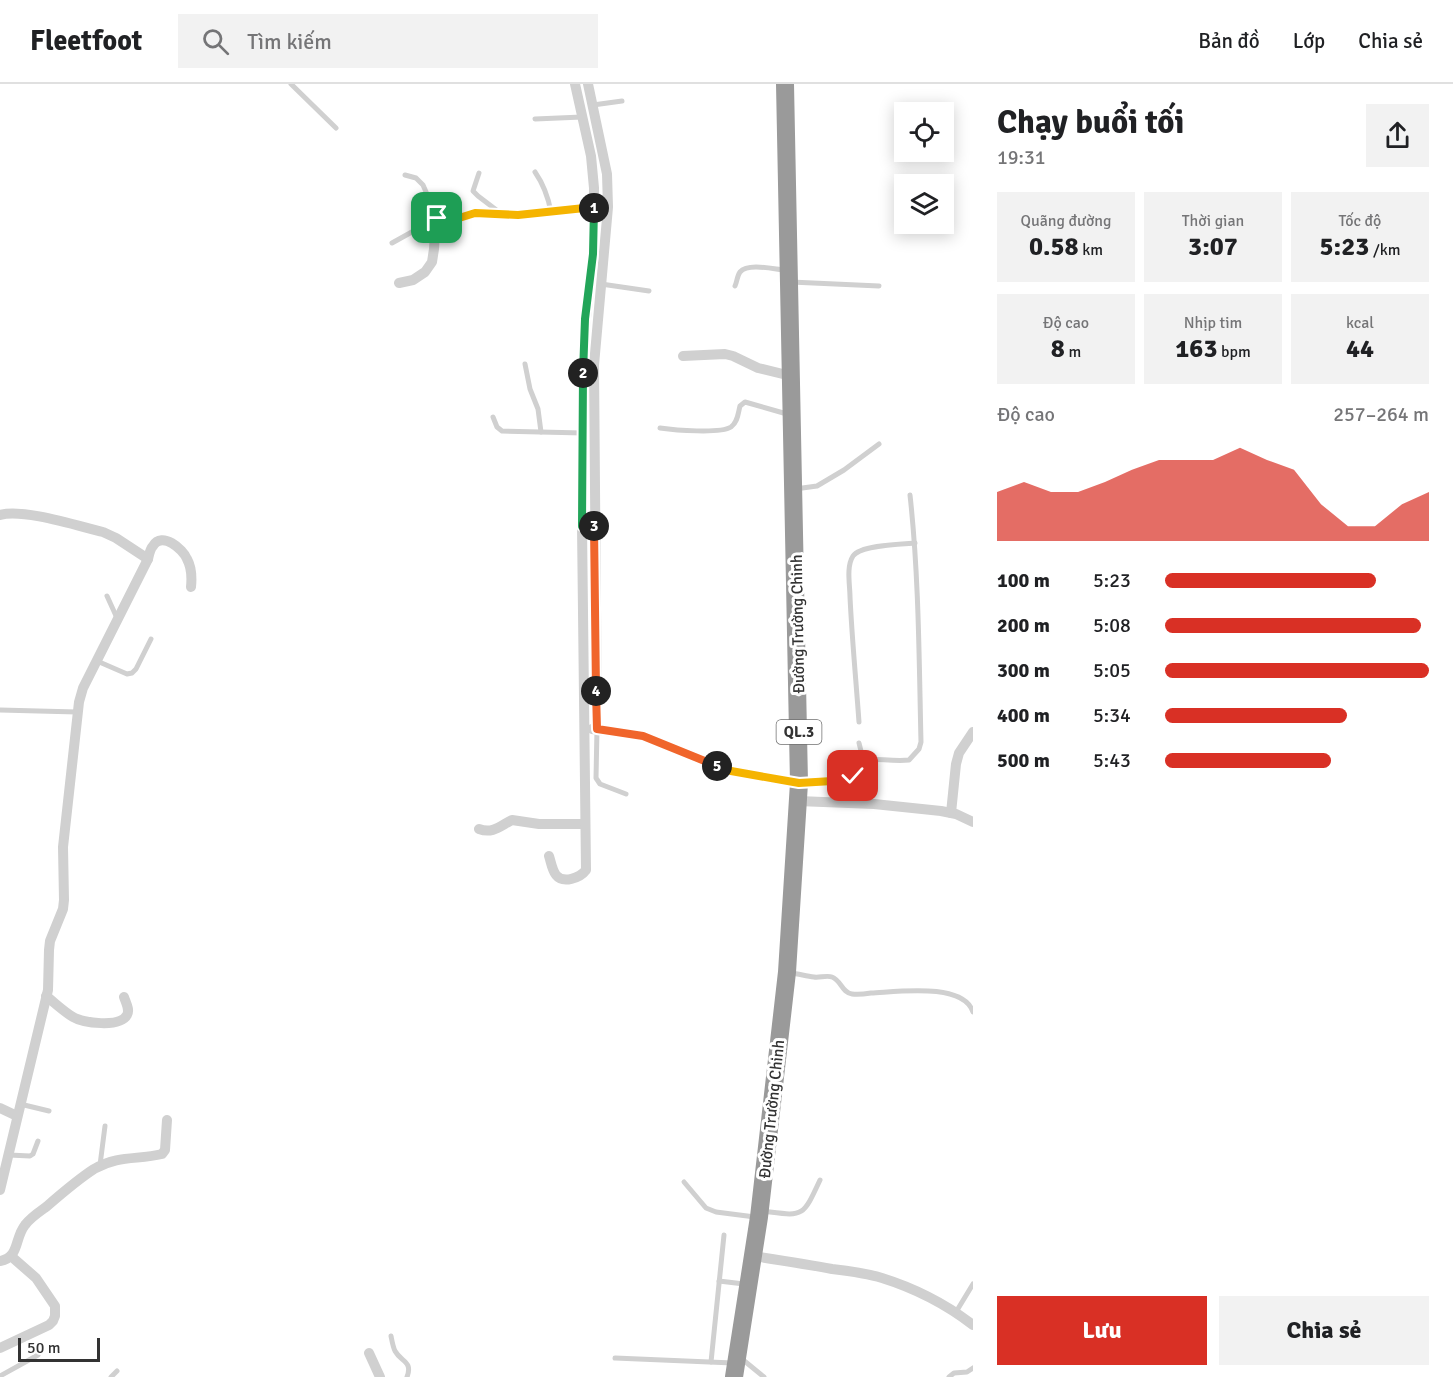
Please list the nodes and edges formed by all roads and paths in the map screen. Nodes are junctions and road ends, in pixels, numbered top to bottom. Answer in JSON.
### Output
{"nodes":[{"id":1,"x":291,"y":84,"type":"edge"},
{"id":2,"x":575,"y":84,"type":"edge"},
{"id":3,"x":588,"y":84,"type":"edge"},
{"id":4,"x":785,"y":84,"type":"edge"},
{"id":5,"x":622,"y":101,"type":"dead end"},
{"id":6,"x":593,"y":105,"type":"junction"},
{"id":7,"x":582,"y":117,"type":"junction"},
{"id":8,"x":536,"y":118,"type":"dead end"},
{"id":9,"x":336,"y":128,"type":"dead end"},
{"id":10,"x":535,"y":172,"type":"dead end"},
{"id":11,"x":479,"y":173,"type":"dead end"},
{"id":12,"x":405,"y":175,"type":"dead end"},
{"id":13,"x":594,"y":207,"type":"junction"},
{"id":14,"x":551,"y":212,"type":"junction"},
{"id":15,"x":502,"y":214,"type":"junction"},
{"id":16,"x":438,"y":221,"type":"junction"},
{"id":17,"x":392,"y":243,"type":"dead end"},
{"id":18,"x":789,"y":276,"type":"junction"},
{"id":19,"x":399,"y":283,"type":"dead end"},
{"id":20,"x":601,"y":284,"type":"junction"},
{"id":21,"x":735,"y":286,"type":"dead end"},
{"id":22,"x":879,"y":286,"type":"dead end"},
{"id":23,"x":649,"y":291,"type":"dead end"},
{"id":24,"x":682,"y":356,"type":"dead end"},
{"id":25,"x":525,"y":364,"type":"dead end"},
{"id":26,"x":791,"y":376,"type":"junction"},
{"id":27,"x":792,"y":416,"type":"junction"},
{"id":28,"x":493,"y":417,"type":"dead end"},
{"id":29,"x":660,"y":428,"type":"dead end"},
{"id":30,"x":541,"y":432,"type":"junction"},
{"id":31,"x":583,"y":433,"type":"junction"},
{"id":32,"x":879,"y":444,"type":"dead end"},
{"id":33,"x":794,"y":489,"type":"junction"},
{"id":34,"x":910,"y":495,"type":"dead end"},
{"id":35,"x":0,"y":515,"type":"edge"},
{"id":36,"x":588,"y":526,"type":"junction"},
{"id":37,"x":915,"y":543,"type":"junction"},
{"id":38,"x":148,"y":559,"type":"junction"},
{"id":39,"x":191,"y":587,"type":"dead end"},
{"id":40,"x":107,"y":596,"type":"dead end"},
{"id":41,"x":118,"y":619,"type":"junction"},
{"id":42,"x":151,"y":639,"type":"dead end"},
{"id":43,"x":97,"y":662,"type":"junction"},
{"id":44,"x":0,"y":710,"type":"edge"},
{"id":45,"x":77,"y":712,"type":"junction"},
{"id":46,"x":859,"y":722,"type":"dead end"},
{"id":47,"x":590,"y":729,"type":"junction"},
{"id":48,"x":973,"y":732,"type":"edge"},
{"id":49,"x":859,"y":743,"type":"dead end"},
{"id":50,"x":863,"y":759,"type":"junction"},
{"id":51,"x":798,"y":792,"type":"junction"},
{"id":52,"x":626,"y":794,"type":"dead end"},
{"id":53,"x":951,"y":813,"type":"junction"},
{"id":54,"x":973,"y":822,"type":"edge"},
{"id":55,"x":585,"y":824,"type":"junction"},
{"id":56,"x":479,"y":829,"type":"dead end"},
{"id":57,"x":549,"y":856,"type":"dead end"},
{"id":58,"x":787,"y":972,"type":"junction"},
{"id":59,"x":46,"y":996,"type":"junction"},
{"id":60,"x":124,"y":997,"type":"dead end"},
{"id":61,"x":973,"y":1012,"type":"edge"},
{"id":62,"x":20,"y":1104,"type":"junction"},
{"id":63,"x":0,"y":1108,"type":"edge"},
{"id":64,"x":49,"y":1111,"type":"dead end"},
{"id":65,"x":17,"y":1116,"type":"junction"},
{"id":66,"x":167,"y":1120,"type":"dead end"},
{"id":67,"x":105,"y":1126,"type":"dead end"},
{"id":68,"x":38,"y":1141,"type":"dead end"},
{"id":69,"x":9,"y":1155,"type":"junction"},
{"id":70,"x":100,"y":1166,"type":"junction"},
{"id":71,"x":820,"y":1180,"type":"dead end"},
{"id":72,"x":684,"y":1182,"type":"dead end"},
{"id":73,"x":0,"y":1190,"type":"edge"},
{"id":74,"x":760,"y":1214,"type":"junction"},
{"id":75,"x":724,"y":1235,"type":"dead end"},
{"id":76,"x":753,"y":1256,"type":"junction"},
{"id":77,"x":12,"y":1257,"type":"junction"},
{"id":78,"x":0,"y":1262,"type":"edge"},
{"id":79,"x":719,"y":1281,"type":"junction"},
{"id":80,"x":973,"y":1284,"type":"edge"},
{"id":81,"x":748,"y":1285,"type":"junction"},
{"id":82,"x":956,"y":1312,"type":"junction"},
{"id":83,"x":973,"y":1325,"type":"edge"},
{"id":84,"x":391,"y":1336,"type":"dead end"},
{"id":85,"x":0,"y":1348,"type":"edge"},
{"id":86,"x":369,"y":1353,"type":"dead end"},
{"id":87,"x":38,"y":1355,"type":"dead end"},
{"id":88,"x":615,"y":1358,"type":"dead end"},
{"id":89,"x":711,"y":1362,"type":"junction"},
{"id":90,"x":735,"y":1365,"type":"edge"},
{"id":91,"x":973,"y":1368,"type":"edge"},
{"id":92,"x":117,"y":1371,"type":"dead end"},
{"id":93,"x":0,"y":1376,"type":"edge"},
{"id":94,"x":111,"y":1377,"type":"edge"},
{"id":95,"x":380,"y":1377,"type":"edge"},
{"id":96,"x":406,"y":1377,"type":"edge"},
{"id":97,"x":764,"y":1377,"type":"edge"},
{"id":98,"x":949,"y":1377,"type":"edge"}],
"edges":[{"from":1,"to":9,"type":"lane"},
{"from":2,"to":7,"type":"street"},
{"from":3,"to":6,"type":"street"},
{"from":4,"to":18,"type":"highway","name":"Đường Trường Chinh","number":"QL.3"},
{"from":5,"to":6,"type":"lane"},
{"from":6,"to":20,"type":"street"},
{"from":7,"to":8,"type":"lane"},
{"from":7,"to":13,"type":"street"},
{"from":10,"to":14,"type":"lane"},
{"from":11,"to":15,"type":"lane"},
{"from":12,"to":16,"type":"lane"},
{"from":13,"to":14,"type":"street"},
{"from":13,"to":31,"type":"street"},
{"from":14,"to":15,"type":"street"},
{"from":15,"to":16,"type":"street"},
{"from":16,"to":17,"type":"lane"},
{"from":16,"to":19,"type":"street"},
{"from":18,"to":21,"type":"lane"},
{"from":18,"to":22,"type":"lane"},
{"from":18,"to":26,"type":"highway","name":"Đường Trường Chinh","number":"QL.3"},
{"from":20,"to":23,"type":"lane"},
{"from":20,"to":36,"type":"street"},
{"from":24,"to":26,"type":"street"},
{"from":25,"to":30,"type":"lane"},
{"from":26,"to":27,"type":"highway","name":"Đường Trường Chinh","number":"QL.3"},
{"from":27,"to":29,"type":"lane"},
{"from":27,"to":33,"type":"highway","name":"Đường Trường Chinh","number":"QL.3"},
{"from":28,"to":30,"type":"lane"},
{"from":30,"to":31,"type":"lane"},
{"from":31,"to":36,"type":"street"},
{"from":32,"to":33,"type":"lane"},
{"from":33,"to":51,"type":"highway","name":"Đường Trường Chinh","number":"QL.3"},
{"from":34,"to":37,"type":"lane"},
{"from":35,"to":38,"type":"street"},
{"from":36,"to":47,"type":"street"},
{"from":37,"to":46,"type":"lane"},
{"from":37,"to":50,"type":"lane"},
{"from":38,"to":39,"type":"street"},
{"from":38,"to":41,"type":"street"},
{"from":40,"to":41,"type":"lane"},
{"from":41,"to":43,"type":"street"},
{"from":42,"to":43,"type":"lane"},
{"from":43,"to":45,"type":"street"},
{"from":44,"to":45,"type":"lane"},
{"from":45,"to":59,"type":"street"},
{"from":47,"to":51,"type":"street"},
{"from":47,"to":52,"type":"lane"},
{"from":47,"to":55,"type":"street"},
{"from":48,"to":53,"type":"street"},
{"from":49,"to":50,"type":"lane"},
{"from":50,"to":51,"type":"lane"},
{"from":51,"to":53,"type":"street"},
{"from":51,"to":58,"type":"highway","name":"Đường Trường Chinh","number":"QL.3"},
{"from":53,"to":54,"type":"street"},
{"from":55,"to":56,"type":"street"},
{"from":55,"to":57,"type":"street"},
{"from":58,"to":61,"type":"lane"},
{"from":58,"to":74,"type":"highway","name":"Đường Trường Chinh","number":"QL.3"},
{"from":59,"to":60,"type":"street"},
{"from":59,"to":62,"type":"street"},
{"from":62,"to":64,"type":"lane"},
{"from":62,"to":65,"type":"street"},
{"from":63,"to":65,"type":"street"},
{"from":65,"to":69,"type":"street"},
{"from":66,"to":70,"type":"street"},
{"from":67,"to":70,"type":"lane"},
{"from":68,"to":69,"type":"lane"},
{"from":69,"to":73,"type":"street"},
{"from":70,"to":77,"type":"street"},
{"from":71,"to":74,"type":"lane"},
{"from":72,"to":74,"type":"lane"},
{"from":74,"to":76,"type":"highway","name":"Đường Trường Chinh","number":"QL.3"},
{"from":75,"to":79,"type":"lane"},
{"from":76,"to":81,"type":"highway","name":"Đường Trường Chinh","number":"QL.3"},
{"from":76,"to":82,"type":"street"},
{"from":77,"to":78,"type":"street"},
{"from":77,"to":85,"type":"street"},
{"from":79,"to":81,"type":"lane"},
{"from":79,"to":89,"type":"lane"},
{"from":80,"to":82,"type":"lane"},
{"from":81,"to":90,"type":"highway","name":"Đường Trường Chinh","number":"QL.3"},
{"from":82,"to":83,"type":"street"},
{"from":84,"to":96,"type":"lane"},
{"from":86,"to":95,"type":"street"},
{"from":87,"to":93,"type":"lane"},
{"from":88,"to":89,"type":"lane"},
{"from":89,"to":90,"type":"lane"},
{"from":90,"to":97,"type":"lane"},
{"from":91,"to":98,"type":"lane"},
{"from":92,"to":94,"type":"lane"}]}
